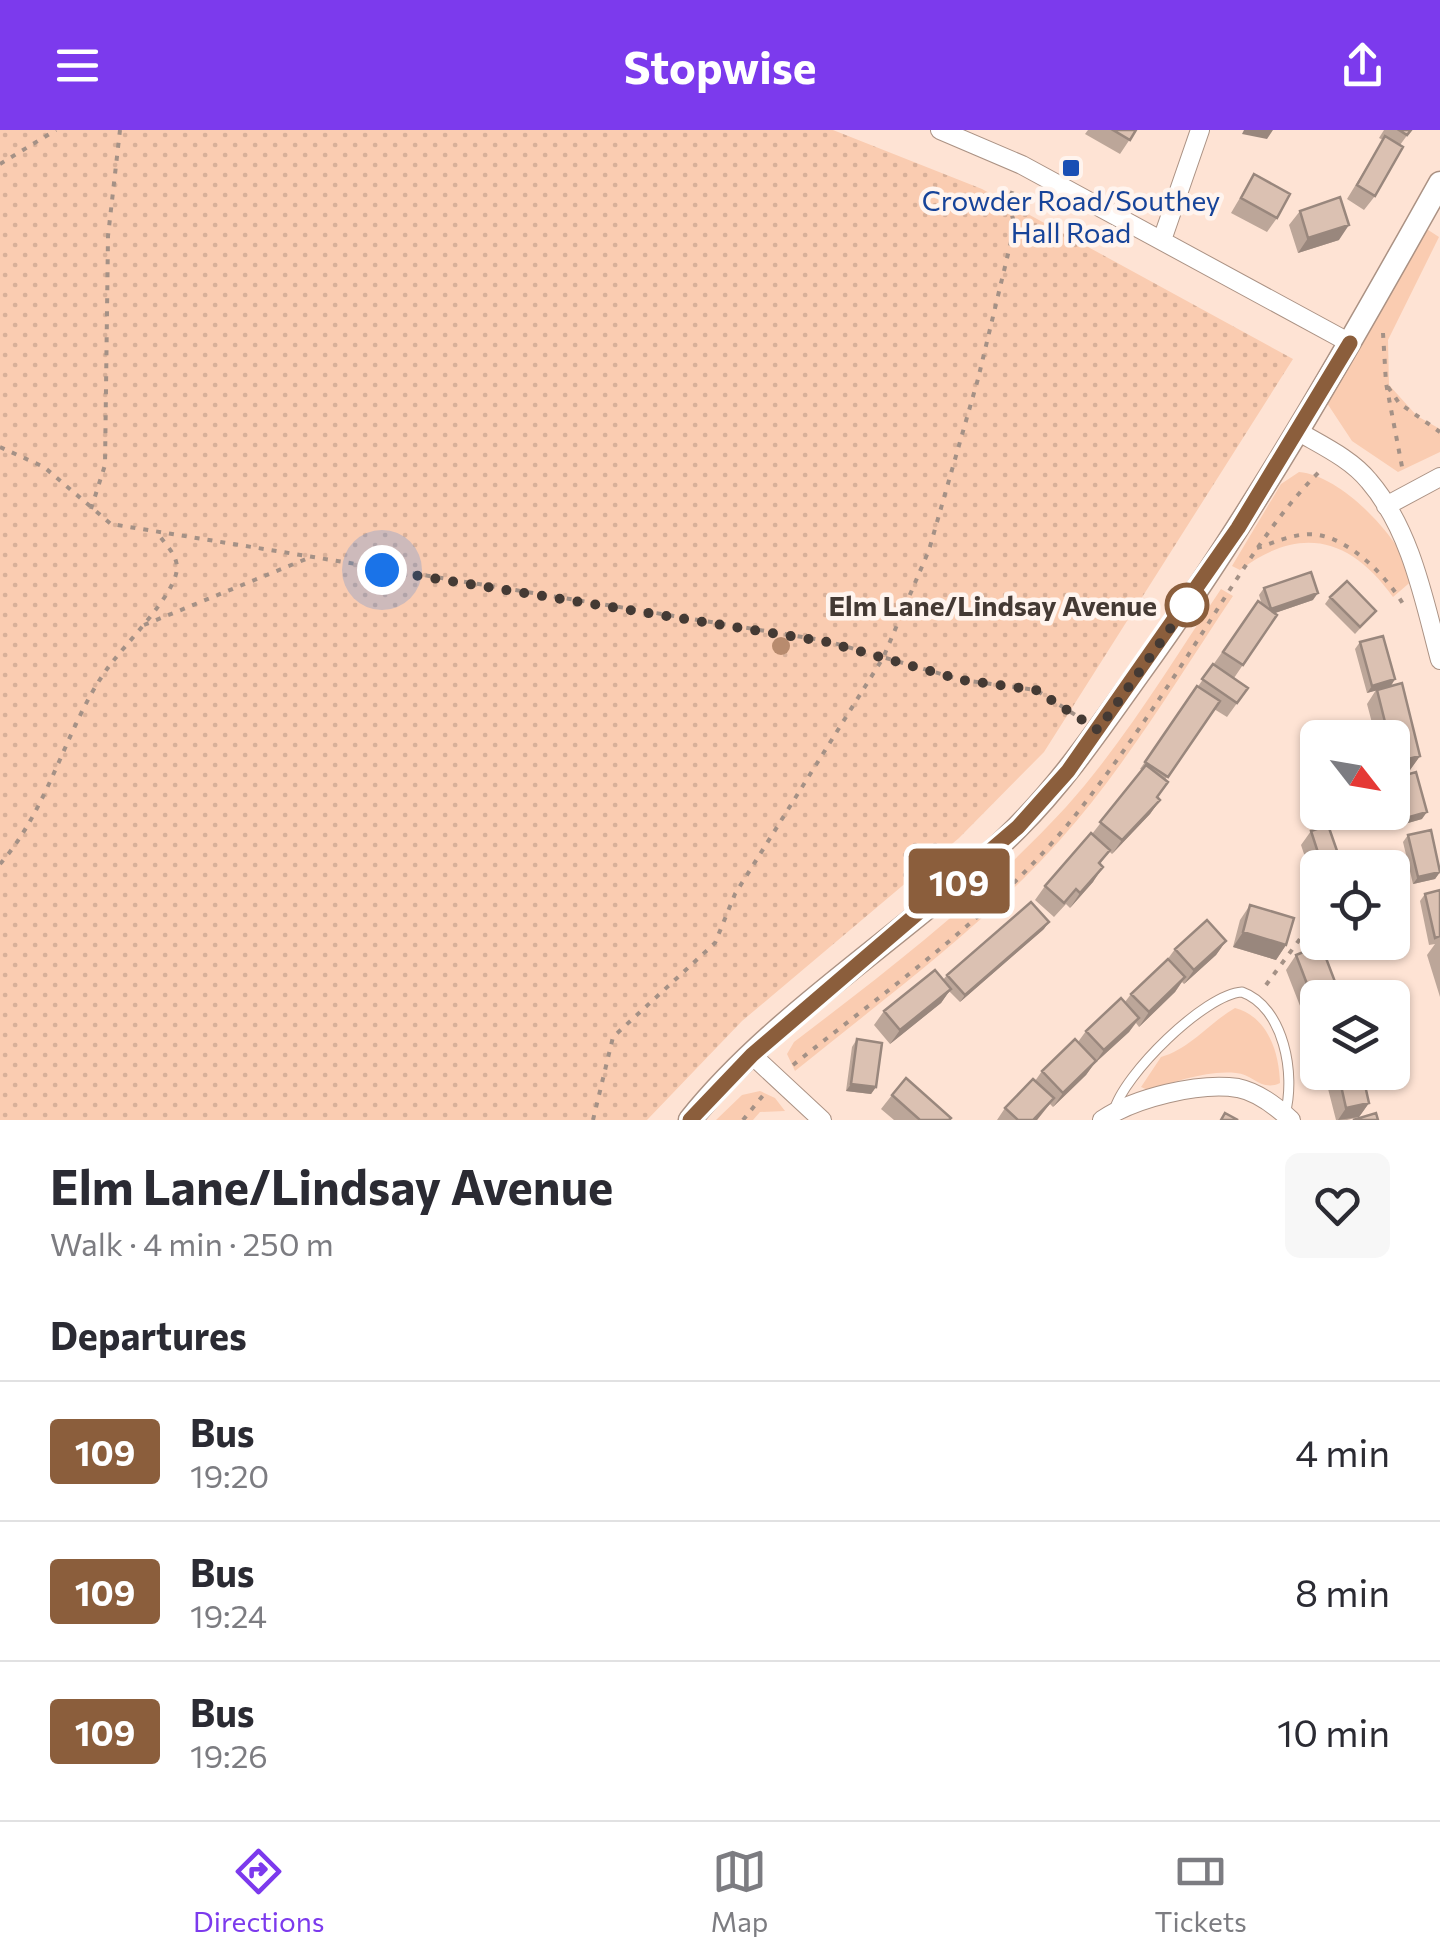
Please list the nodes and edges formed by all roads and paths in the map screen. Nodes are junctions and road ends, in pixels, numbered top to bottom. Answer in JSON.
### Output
{"nodes":[{"id":1,"x":56,"y":130,"type":"edge"},
{"id":2,"x":120,"y":130,"type":"edge"},
{"id":3,"x":940,"y":130,"type":"edge"},
{"id":4,"x":1200,"y":130,"type":"edge"},
{"id":5,"x":966,"y":135,"type":"edge"},
{"id":6,"x":0,"y":164,"type":"edge"},
{"id":7,"x":1022,"y":165,"type":"junction"},
{"id":8,"x":1440,"y":183,"type":"edge"},
{"id":9,"x":1162,"y":240,"type":"junction"},
{"id":10,"x":1381,"y":288,"type":"junction"},
{"id":11,"x":1350,"y":343,"type":"junction"},
{"id":12,"x":1386,"y":383,"type":"junction"},
{"id":13,"x":1299,"y":432,"type":"junction"},
{"id":14,"x":1440,"y":432,"type":"edge"},
{"id":15,"x":0,"y":447,"type":"edge"},
{"id":16,"x":1440,"y":477,"type":"edge"},
{"id":17,"x":1407,"y":492,"type":"junction"},
{"id":18,"x":1386,"y":506,"type":"junction"},
{"id":19,"x":91,"y":510,"type":"junction"},
{"id":20,"x":159,"y":534,"type":"junction"},
{"id":21,"x":308,"y":558,"type":"junction"},
{"id":22,"x":1218,"y":558,"type":"junction"},
{"id":23,"x":1424,"y":599,"type":"junction"},
{"id":24,"x":140,"y":627,"type":"junction"},
{"id":25,"x":884,"y":658,"type":"junction"},
{"id":26,"x":1440,"y":660,"type":"edge"},
{"id":27,"x":1098,"y":730,"type":"junction"},
{"id":28,"x":0,"y":864,"type":"edge"},
{"id":29,"x":1300,"y":938,"type":"edge"},
{"id":30,"x":1256,"y":998,"type":"junction"},
{"id":31,"x":752,"y":1055,"type":"junction"},
{"id":32,"x":1108,"y":1116,"type":"edge"},
{"id":33,"x":1288,"y":1117,"type":"edge"},
{"id":34,"x":593,"y":1120,"type":"edge"},
{"id":35,"x":690,"y":1120,"type":"edge"},
{"id":36,"x":822,"y":1120,"type":"edge"}],
"edges":[{"from":1,"to":6,"type":"path"},
{"from":2,"to":19,"type":"path"},
{"from":3,"to":5,"type":"street"},
{"from":4,"to":9,"type":"street"},
{"from":5,"to":7,"type":"street"},
{"from":7,"to":9,"type":"street"},
{"from":7,"to":25,"type":"path"},
{"from":8,"to":10,"type":"street"},
{"from":9,"to":11,"type":"street"},
{"from":10,"to":11,"type":"street"},
{"from":10,"to":12,"type":"path"},
{"from":11,"to":13,"type":"street"},
{"from":12,"to":14,"type":"path"},
{"from":12,"to":17,"type":"path"},
{"from":13,"to":18,"type":"street"},
{"from":13,"to":22,"type":"street"},
{"from":15,"to":19,"type":"path"},
{"from":16,"to":17,"type":"street"},
{"from":17,"to":18,"type":"street"},
{"from":18,"to":23,"type":"street"},
{"from":19,"to":20,"type":"path"},
{"from":20,"to":21,"type":"path"},
{"from":20,"to":24,"type":"path"},
{"from":21,"to":24,"type":"path"},
{"from":21,"to":25,"type":"path"},
{"from":22,"to":23,"type":"path"},
{"from":22,"to":27,"type":"street"},
{"from":23,"to":26,"type":"street"},
{"from":24,"to":28,"type":"path"},
{"from":25,"to":27,"type":"path"},
{"from":25,"to":34,"type":"path"},
{"from":27,"to":31,"type":"street"},
{"from":29,"to":30,"type":"path"},
{"from":30,"to":32,"type":"lane"},
{"from":30,"to":33,"type":"lane"},
{"from":31,"to":35,"type":"street"},
{"from":31,"to":36,"type":"street"},
{"from":32,"to":33,"type":"street"}]}
